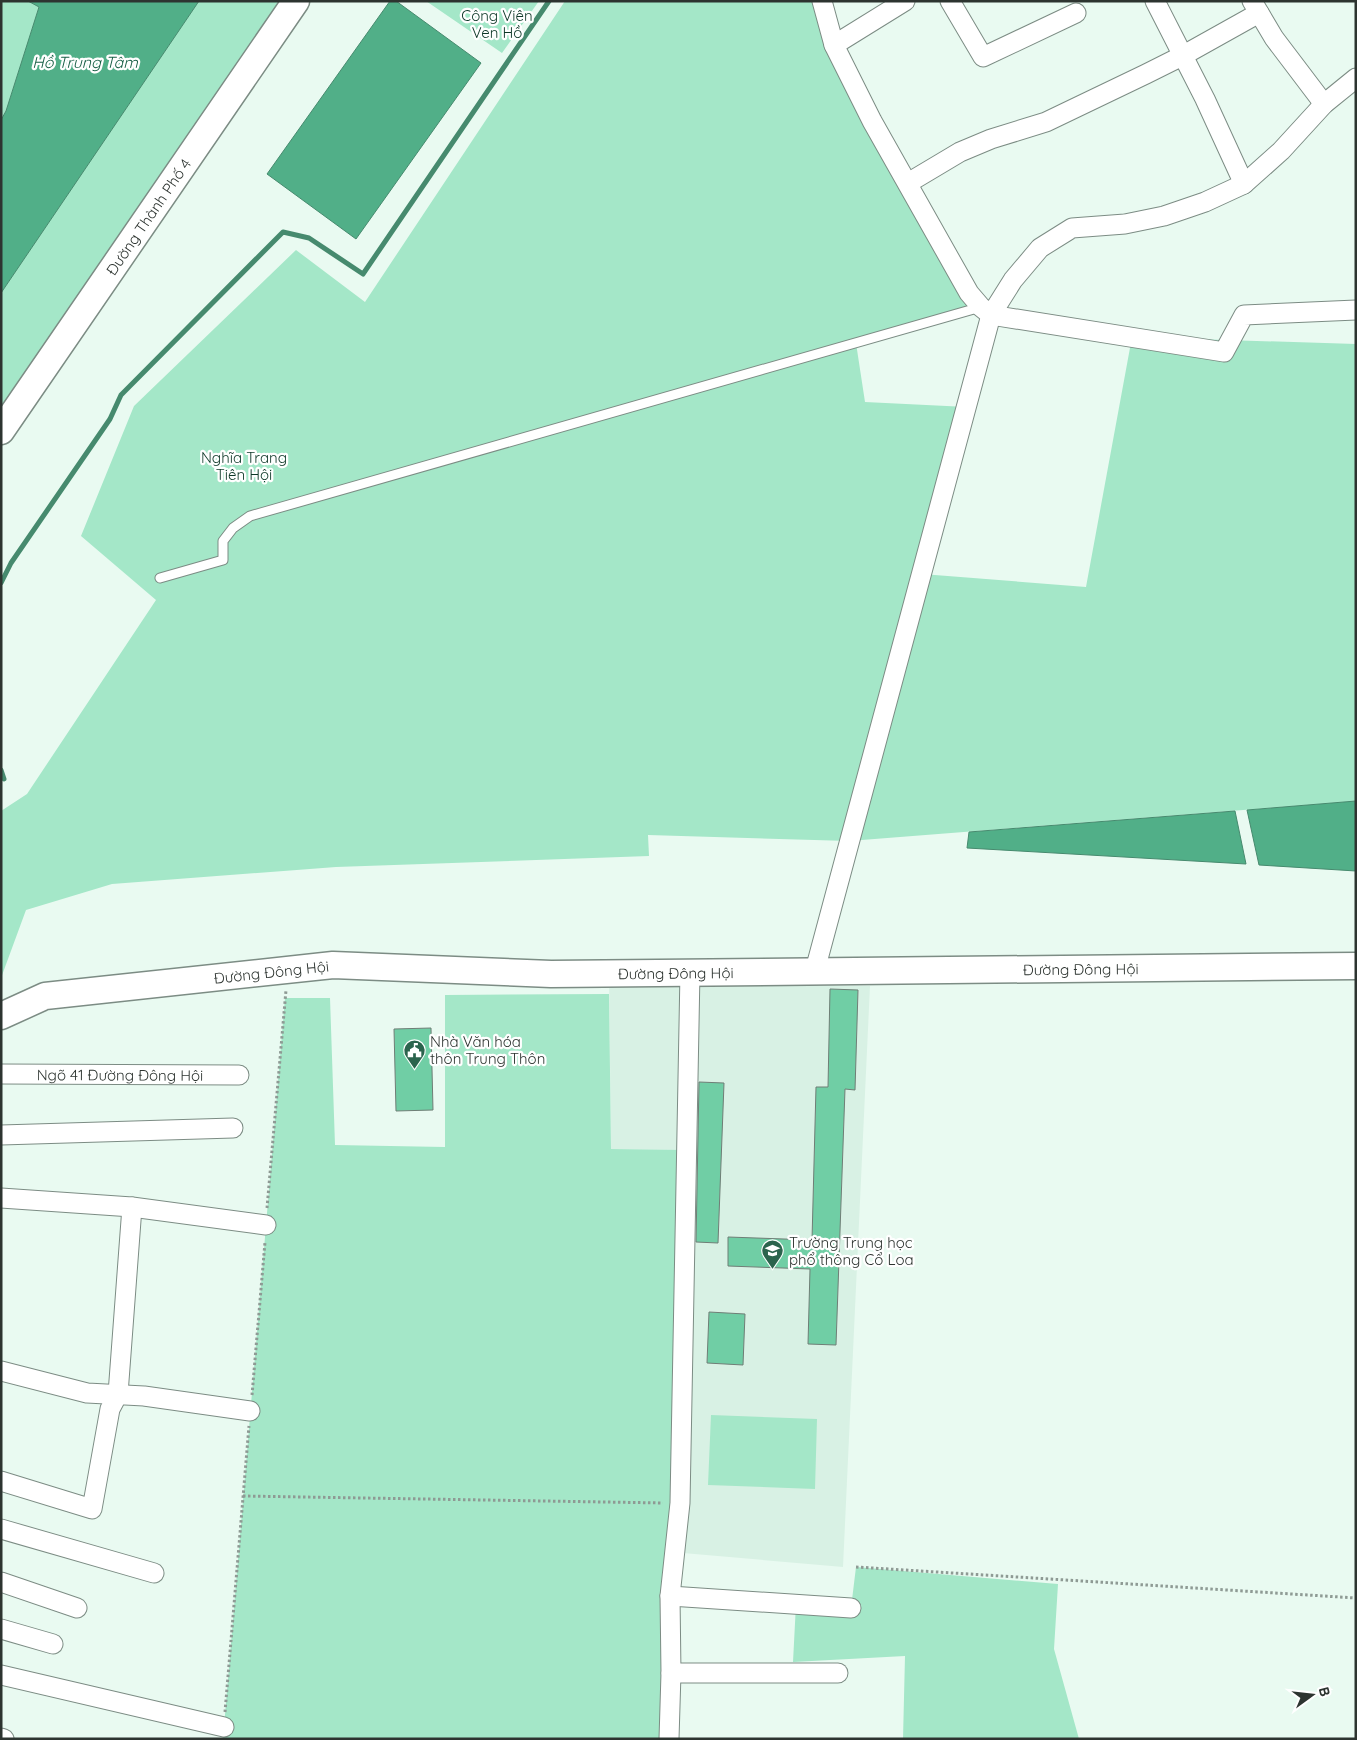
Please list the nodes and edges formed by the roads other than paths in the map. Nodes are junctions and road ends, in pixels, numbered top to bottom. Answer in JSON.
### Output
{"nodes":[{"id":1,"x":296,"y":1,"type":"edge"},
{"id":2,"x":822,"y":1,"type":"edge"},
{"id":3,"x":905,"y":1,"type":"edge"},
{"id":4,"x":950,"y":1,"type":"edge"},
{"id":5,"x":1155,"y":1,"type":"edge"},
{"id":6,"x":1256,"y":7,"type":"edge"},
{"id":7,"x":1076,"y":13,"type":"dead end"},
{"id":8,"x":834,"y":45,"type":"junction"},
{"id":9,"x":1182,"y":56,"type":"junction"},
{"id":10,"x":1356,"y":78,"type":"edge"},
{"id":11,"x":1324,"y":104,"type":"junction"},
{"id":12,"x":908,"y":184,"type":"junction"},
{"id":13,"x":1244,"y":184,"type":"junction"},
{"id":14,"x":1356,"y":310,"type":"edge"},
{"id":15,"x":986,"y":311,"type":"junction"},
{"id":16,"x":1,"y":431,"type":"edge"},
{"id":17,"x":160,"y":578,"type":"dead end"},
{"id":18,"x":1356,"y":966,"type":"edge"},
{"id":19,"x":815,"y":970,"type":"junction"},
{"id":20,"x":690,"y":972,"type":"junction"},
{"id":21,"x":1,"y":1016,"type":"edge"},
{"id":22,"x":1,"y":1074,"type":"edge"},
{"id":23,"x":239,"y":1075,"type":"dead end"},
{"id":24,"x":233,"y":1128,"type":"dead end"},
{"id":25,"x":1,"y":1134,"type":"edge"},
{"id":26,"x":1,"y":1198,"type":"edge"},
{"id":27,"x":132,"y":1207,"type":"junction"},
{"id":28,"x":266,"y":1225,"type":"road end"},
{"id":29,"x":1,"y":1371,"type":"edge"},
{"id":30,"x":118,"y":1394,"type":"junction"},
{"id":31,"x":250,"y":1412,"type":"road end"},
{"id":32,"x":1,"y":1481,"type":"edge"},
{"id":33,"x":1,"y":1529,"type":"edge"},
{"id":34,"x":154,"y":1573,"type":"dead end"},
{"id":35,"x":1,"y":1582,"type":"edge"},
{"id":36,"x":670,"y":1596,"type":"junction"},
{"id":37,"x":77,"y":1608,"type":"dead end"},
{"id":38,"x":851,"y":1608,"type":"dead end"},
{"id":39,"x":1,"y":1629,"type":"edge"},
{"id":40,"x":53,"y":1644,"type":"dead end"},
{"id":41,"x":671,"y":1673,"type":"junction"},
{"id":42,"x":838,"y":1673,"type":"dead end"},
{"id":43,"x":1,"y":1675,"type":"edge"},
{"id":44,"x":224,"y":1727,"type":"road end"},
{"id":45,"x":669,"y":1739,"type":"edge"}],
"edges":[{"from":1,"to":16,"type":"street","name":"Đường Thành Phố 4"},
{"from":2,"to":8,"type":"street"},
{"from":3,"to":8,"type":"street"},
{"from":4,"to":7,"type":"street"},
{"from":5,"to":9,"type":"street"},
{"from":6,"to":9,"type":"street"},
{"from":6,"to":11,"type":"street"},
{"from":8,"to":12,"type":"street"},
{"from":9,"to":12,"type":"street"},
{"from":9,"to":13,"type":"street"},
{"from":10,"to":11,"type":"street"},
{"from":11,"to":13,"type":"street"},
{"from":12,"to":15,"type":"street"},
{"from":13,"to":15,"type":"street"},
{"from":14,"to":15,"type":"street"},
{"from":15,"to":17,"type":"lane"},
{"from":15,"to":19,"type":"street"},
{"from":18,"to":19,"type":"street","name":"Đường Đông Hội"},
{"from":19,"to":20,"type":"street","name":"Đường Đông Hội"},
{"from":20,"to":21,"type":"street","name":"Đường Đông Hội"},
{"from":20,"to":36,"type":"street"},
{"from":22,"to":23,"type":"street","name":"Ngõ 41 Đường Đông Hội"},
{"from":24,"to":25,"type":"street"},
{"from":26,"to":27,"type":"street"},
{"from":27,"to":28,"type":"street"},
{"from":27,"to":30,"type":"street"},
{"from":29,"to":30,"type":"street"},
{"from":30,"to":31,"type":"street"},
{"from":30,"to":32,"type":"street"},
{"from":33,"to":34,"type":"street"},
{"from":35,"to":37,"type":"street"},
{"from":36,"to":38,"type":"street"},
{"from":36,"to":41,"type":"street"},
{"from":39,"to":40,"type":"street"},
{"from":41,"to":42,"type":"street"},
{"from":41,"to":45,"type":"street"},
{"from":43,"to":44,"type":"street"}]}
